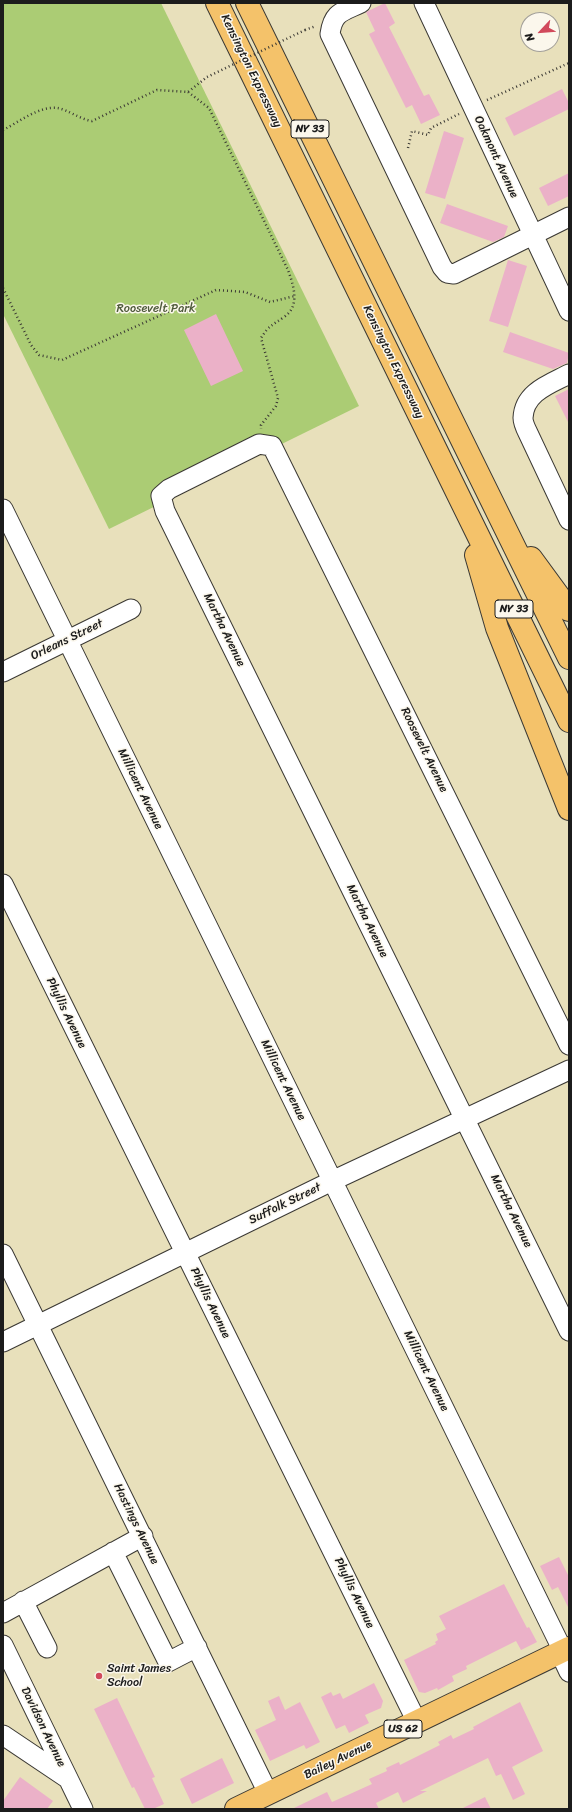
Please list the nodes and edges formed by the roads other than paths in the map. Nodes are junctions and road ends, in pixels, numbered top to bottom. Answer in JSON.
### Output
{"nodes":[{"id":1,"x":217,"y":3,"type":"edge"},
{"id":2,"x":247,"y":3,"type":"edge"},
{"id":3,"x":361,"y":3,"type":"edge"},
{"id":4,"x":424,"y":3,"type":"edge"},
{"id":5,"x":336,"y":8,"type":"edge"},
{"id":6,"x":569,"y":217,"type":"edge"},
{"id":7,"x":532,"y":235,"type":"junction"},
{"id":8,"x":569,"y":311,"type":"edge"},
{"id":9,"x":569,"y":374,"type":"edge"},
{"id":10,"x":458,"y":497,"type":"junction"},
{"id":11,"x":495,"y":508,"type":"junction"},
{"id":12,"x":3,"y":509,"type":"edge"},
{"id":13,"x":165,"y":511,"type":"joint"},
{"id":14,"x":569,"y":520,"type":"edge"},
{"id":15,"x":131,"y":609,"type":"dead end"},
{"id":16,"x":569,"y":610,"type":"edge"},
{"id":17,"x":67,"y":640,"type":"junction"},
{"id":18,"x":569,"y":658,"type":"edge"},
{"id":19,"x":3,"y":672,"type":"edge"},
{"id":20,"x":569,"y":721,"type":"edge"},
{"id":21,"x":569,"y":808,"type":"edge"},
{"id":22,"x":3,"y":884,"type":"edge"},
{"id":23,"x":569,"y":1045,"type":"edge"},
{"id":24,"x":569,"y":1070,"type":"edge"},
{"id":25,"x":464,"y":1118,"type":"junction"},
{"id":26,"x":332,"y":1181,"type":"junction"},
{"id":27,"x":185,"y":1252,"type":"junction"},
{"id":28,"x":3,"y":1254,"type":"edge"},
{"id":29,"x":38,"y":1324,"type":"junction"},
{"id":30,"x":569,"y":1331,"type":"edge"},
{"id":31,"x":3,"y":1342,"type":"edge"},
{"id":32,"x":142,"y":1536,"type":"junction"},
{"id":33,"x":113,"y":1552,"type":"junction"},
{"id":34,"x":24,"y":1601,"type":"junction"},
{"id":35,"x":3,"y":1613,"type":"edge"},
{"id":36,"x":3,"y":1645,"type":"edge"},
{"id":37,"x":197,"y":1647,"type":"junction"},
{"id":38,"x":47,"y":1648,"type":"dead end"},
{"id":39,"x":565,"y":1656,"type":"edge"},
{"id":40,"x":417,"y":1722,"type":"junction"},
{"id":41,"x":3,"y":1735,"type":"edge"},
{"id":42,"x":68,"y":1779,"type":"junction"},
{"id":43,"x":268,"y":1793,"type":"junction"},
{"id":44,"x":83,"y":1809,"type":"edge"},
{"id":45,"x":236,"y":1809,"type":"edge"}],
"edges":[{"from":1,"to":10,"type":"main road","name":"Kensington Expressway","number":"NY 33"},
{"from":2,"to":11,"type":"main road","number":"NY 33"},
{"from":3,"to":5,"type":"street"},
{"from":4,"to":7,"type":"street","name":"Oakmont Avenue"},
{"from":5,"to":7,"type":"street"},
{"from":6,"to":7,"type":"street"},
{"from":7,"to":8,"type":"street","name":"Oakmont Avenue"},
{"from":9,"to":14,"type":"street"},
{"from":10,"to":20,"type":"main road","name":"Kensington Expressway","number":"NY 33"},
{"from":10,"to":21,"type":"main road"},
{"from":11,"to":16,"type":"main road"},
{"from":11,"to":18,"type":"main road","number":"NY 33"},
{"from":12,"to":17,"type":"street","name":"Millicent Avenue"},
{"from":13,"to":23,"type":"street","name":"Roosevelt Avenue"},
{"from":13,"to":25,"type":"street","name":"Martha Avenue"},
{"from":15,"to":17,"type":"street","name":"Orleans Street"},
{"from":17,"to":19,"type":"street","name":"Orleans Street"},
{"from":17,"to":26,"type":"street","name":"Millicent Avenue"},
{"from":22,"to":27,"type":"street","name":"Phyllis Avenue"},
{"from":24,"to":25,"type":"street","name":"Suffolk Street"},
{"from":25,"to":26,"type":"street","name":"Suffolk Street"},
{"from":25,"to":30,"type":"street","name":"Martha Avenue"},
{"from":26,"to":27,"type":"street","name":"Suffolk Street"},
{"from":26,"to":39,"type":"street","name":"Millicent Avenue"},
{"from":27,"to":29,"type":"street","name":"Suffolk Street"},
{"from":27,"to":40,"type":"street","name":"Phyllis Avenue"},
{"from":28,"to":29,"type":"street","name":"Hastings Avenue"},
{"from":29,"to":31,"type":"street","name":"Suffolk Street"},
{"from":29,"to":32,"type":"street","name":"Hastings Avenue"},
{"from":32,"to":33,"type":"street"},
{"from":32,"to":37,"type":"street","name":"Hastings Avenue"},
{"from":33,"to":34,"type":"street"},
{"from":33,"to":37,"type":"street"},
{"from":34,"to":35,"type":"street"},
{"from":34,"to":38,"type":"street"},
{"from":36,"to":42,"type":"street","name":"Davidson Avenue"},
{"from":37,"to":43,"type":"street","name":"Hastings Avenue"},
{"from":39,"to":40,"type":"main road","name":"Bailey Avenue","number":"US 62"},
{"from":40,"to":43,"type":"main road","name":"Bailey Avenue","number":"US 62"},
{"from":41,"to":42,"type":"street"},
{"from":42,"to":44,"type":"street","name":"Davidson Avenue"},
{"from":43,"to":45,"type":"main road","name":"Bailey Avenue","number":"US 62"}]}
